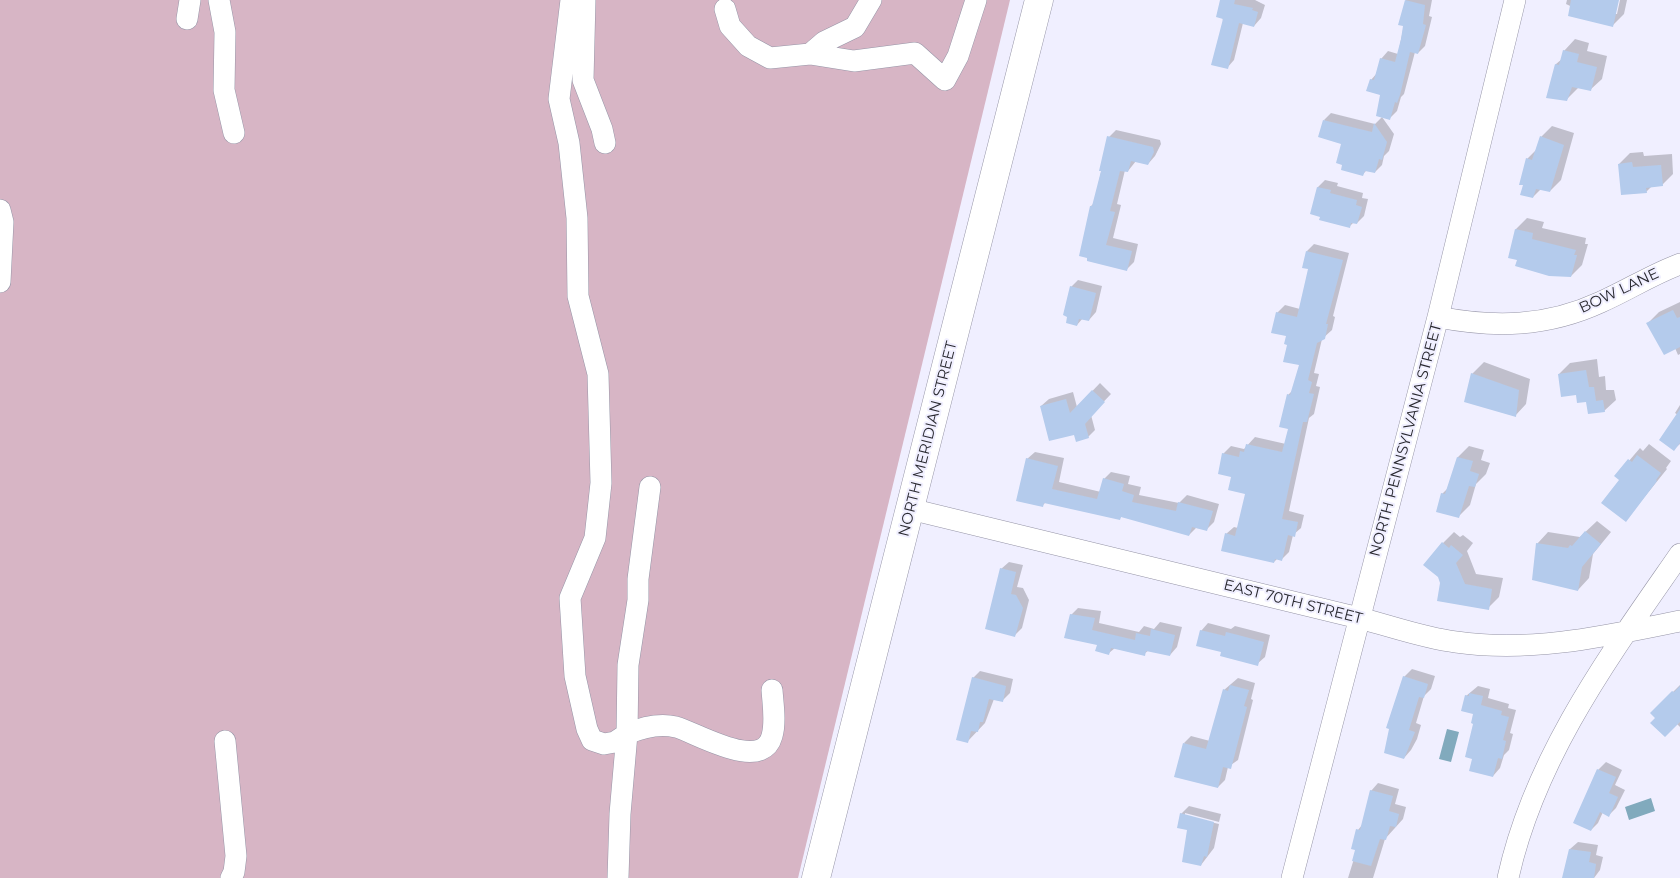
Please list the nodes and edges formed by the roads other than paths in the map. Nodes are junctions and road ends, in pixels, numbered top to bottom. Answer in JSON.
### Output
{"nodes":[{"id":1,"x":219,"y":0,"type":"edge"},
{"id":2,"x":572,"y":0,"type":"edge"},
{"id":3,"x":585,"y":0,"type":"edge"},
{"id":4,"x":871,"y":0,"type":"edge"},
{"id":5,"x":976,"y":0,"type":"edge"},
{"id":6,"x":1039,"y":0,"type":"edge"},
{"id":7,"x":1516,"y":0,"type":"edge"},
{"id":8,"x":725,"y":9,"type":"dead end"},
{"id":9,"x":810,"y":54,"type":"junction"},
{"id":10,"x":234,"y":133,"type":"dead end"},
{"id":11,"x":605,"y":144,"type":"dead end"},
{"id":12,"x":0,"y":210,"type":"edge"},
{"id":13,"x":1680,"y":264,"type":"edge"},
{"id":14,"x":0,"y":282,"type":"edge"},
{"id":15,"x":1438,"y":317,"type":"junction"},
{"id":16,"x":650,"y":487,"type":"dead end"},
{"id":17,"x":910,"y":509,"type":"junction"},
{"id":18,"x":1680,"y":554,"type":"edge"},
{"id":19,"x":1359,"y":618,"type":"junction"},
{"id":20,"x":1680,"y":621,"type":"edge"},
{"id":21,"x":1626,"y":632,"type":"junction"},
{"id":22,"x":772,"y":690,"type":"dead end"},
{"id":23,"x":627,"y":734,"type":"junction"},
{"id":24,"x":225,"y":741,"type":"dead end"},
{"id":25,"x":231,"y":878,"type":"edge"},
{"id":26,"x":618,"y":878,"type":"edge"},
{"id":27,"x":816,"y":878,"type":"edge"},
{"id":28,"x":1292,"y":878,"type":"edge"},
{"id":29,"x":1508,"y":878,"type":"edge"}],
"edges":[{"from":1,"to":10,"type":"street"},
{"from":2,"to":23,"type":"street"},
{"from":3,"to":11,"type":"street"},
{"from":4,"to":9,"type":"street"},
{"from":5,"to":9,"type":"street"},
{"from":6,"to":17,"type":"main road","name":"NORTH MERIDIAN STREET"},
{"from":7,"to":15,"type":"street","name":"NORTH PENNSYLVANIA STREET"},
{"from":8,"to":9,"type":"street"},
{"from":12,"to":14,"type":"street"},
{"from":13,"to":15,"type":"street","name":"BOW LANE"},
{"from":15,"to":19,"type":"street","name":"NORTH PENNSYLVANIA STREET"},
{"from":16,"to":23,"type":"street"},
{"from":17,"to":19,"type":"street","name":"EAST 70TH STREET"},
{"from":17,"to":27,"type":"main road","name":"NORTH MERIDIAN STREET"},
{"from":18,"to":21,"type":"street"},
{"from":19,"to":21,"type":"street","name":"EAST 70TH STREET"},
{"from":19,"to":28,"type":"street","name":"NORTH PENNSYLVANIA STREET"},
{"from":20,"to":21,"type":"street","name":"EAST 70TH STREET"},
{"from":21,"to":29,"type":"street"},
{"from":22,"to":23,"type":"street"},
{"from":23,"to":26,"type":"street"},
{"from":24,"to":25,"type":"street"}]}
